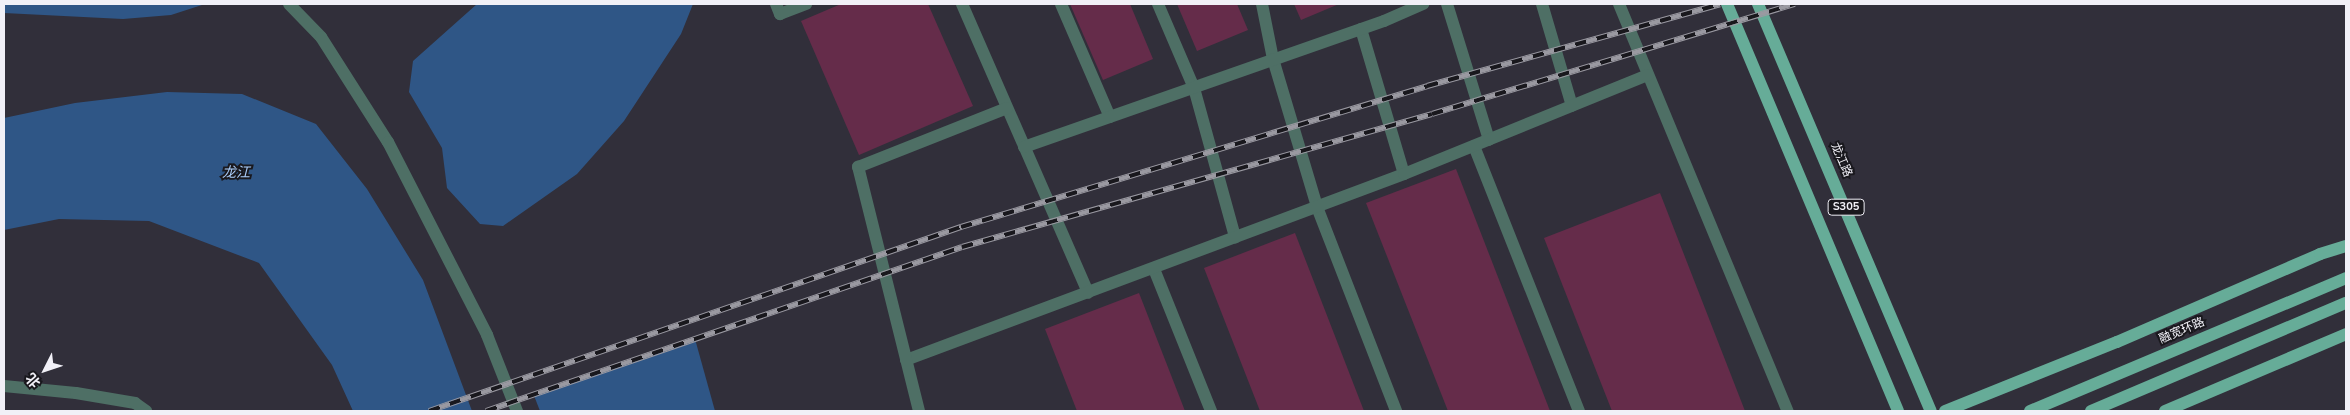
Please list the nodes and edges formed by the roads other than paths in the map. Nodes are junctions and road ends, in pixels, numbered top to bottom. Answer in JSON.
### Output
{"nodes":[{"id":1,"x":289,"y":4,"type":"edge"},
{"id":2,"x":776,"y":4,"type":"edge"},
{"id":3,"x":806,"y":4,"type":"edge"},
{"id":4,"x":962,"y":4,"type":"edge"},
{"id":5,"x":1061,"y":4,"type":"edge"},
{"id":6,"x":1158,"y":4,"type":"edge"},
{"id":7,"x":1262,"y":4,"type":"edge"},
{"id":8,"x":1423,"y":4,"type":"edge"},
{"id":9,"x":1447,"y":4,"type":"edge"},
{"id":10,"x":1542,"y":4,"type":"edge"},
{"id":11,"x":1619,"y":4,"type":"edge"},
{"id":12,"x":1727,"y":4,"type":"edge"},
{"id":13,"x":1758,"y":4,"type":"edge"},
{"id":14,"x":1400,"y":8,"type":"edge"},
{"id":15,"x":1361,"y":29,"type":"junction"},
{"id":16,"x":1274,"y":59,"type":"junction"},
{"id":17,"x":1648,"y":75,"type":"junction"},
{"id":18,"x":1194,"y":88,"type":"junction"},
{"id":19,"x":1572,"y":106,"type":"junction"},
{"id":20,"x":1007,"y":108,"type":"junction"},
{"id":21,"x":1110,"y":117,"type":"junction"},
{"id":22,"x":1489,"y":140,"type":"junction"},
{"id":23,"x":1474,"y":146,"type":"junction"},
{"id":24,"x":1024,"y":148,"type":"junction"},
{"id":25,"x":1404,"y":174,"type":"junction"},
{"id":26,"x":1317,"y":207,"type":"junction"},
{"id":27,"x":1235,"y":237,"type":"junction"},
{"id":28,"x":2346,"y":246,"type":"edge"},
{"id":29,"x":1154,"y":269,"type":"junction"},
{"id":30,"x":2346,"y":278,"type":"edge"},
{"id":31,"x":1088,"y":293,"type":"junction"},
{"id":32,"x":2346,"y":303,"type":"edge"},
{"id":33,"x":2346,"y":334,"type":"edge"},
{"id":34,"x":906,"y":360,"type":"junction"},
{"id":35,"x":4,"y":386,"type":"edge"},
{"id":36,"x":146,"y":411,"type":"edge"},
{"id":37,"x":516,"y":411,"type":"edge"},
{"id":38,"x":919,"y":411,"type":"edge"},
{"id":39,"x":1211,"y":411,"type":"edge"},
{"id":40,"x":1396,"y":411,"type":"edge"},
{"id":41,"x":1579,"y":411,"type":"edge"},
{"id":42,"x":1788,"y":411,"type":"edge"},
{"id":43,"x":1898,"y":411,"type":"edge"},
{"id":44,"x":1931,"y":411,"type":"edge"},
{"id":45,"x":1946,"y":411,"type":"edge"},
{"id":46,"x":2030,"y":411,"type":"edge"},
{"id":47,"x":2092,"y":411,"type":"edge"},
{"id":48,"x":2165,"y":411,"type":"edge"}],
"edges":[{"from":1,"to":37,"type":"street"},
{"from":2,"to":3,"type":"street"},
{"from":4,"to":20,"type":"street"},
{"from":5,"to":21,"type":"street"},
{"from":6,"to":18,"type":"street"},
{"from":7,"to":16,"type":"street"},
{"from":8,"to":14,"type":"street"},
{"from":9,"to":22,"type":"street"},
{"from":10,"to":19,"type":"street"},
{"from":11,"to":17,"type":"street"},
{"from":12,"to":43,"type":"main road","number":"S305"},
{"from":13,"to":44,"type":"main road","name":"龙江路","number":"S305"},
{"from":14,"to":15,"type":"street"},
{"from":15,"to":16,"type":"street"},
{"from":15,"to":25,"type":"street"},
{"from":16,"to":18,"type":"street"},
{"from":16,"to":26,"type":"street"},
{"from":17,"to":19,"type":"street"},
{"from":17,"to":42,"type":"street"},
{"from":18,"to":21,"type":"street"},
{"from":18,"to":27,"type":"street"},
{"from":19,"to":22,"type":"street"},
{"from":20,"to":24,"type":"street"},
{"from":20,"to":34,"type":"street"},
{"from":21,"to":24,"type":"street"},
{"from":22,"to":23,"type":"street"},
{"from":23,"to":25,"type":"street"},
{"from":23,"to":41,"type":"street"},
{"from":24,"to":31,"type":"street"},
{"from":25,"to":26,"type":"street"},
{"from":26,"to":27,"type":"street"},
{"from":26,"to":40,"type":"street"},
{"from":27,"to":29,"type":"street"},
{"from":28,"to":45,"type":"main road"},
{"from":29,"to":31,"type":"street"},
{"from":29,"to":39,"type":"street"},
{"from":30,"to":46,"type":"main road","name":"融宽环路"},
{"from":31,"to":34,"type":"street"},
{"from":32,"to":47,"type":"main road"},
{"from":33,"to":48,"type":"main road"},
{"from":34,"to":38,"type":"street"},
{"from":35,"to":36,"type":"street"}]}
